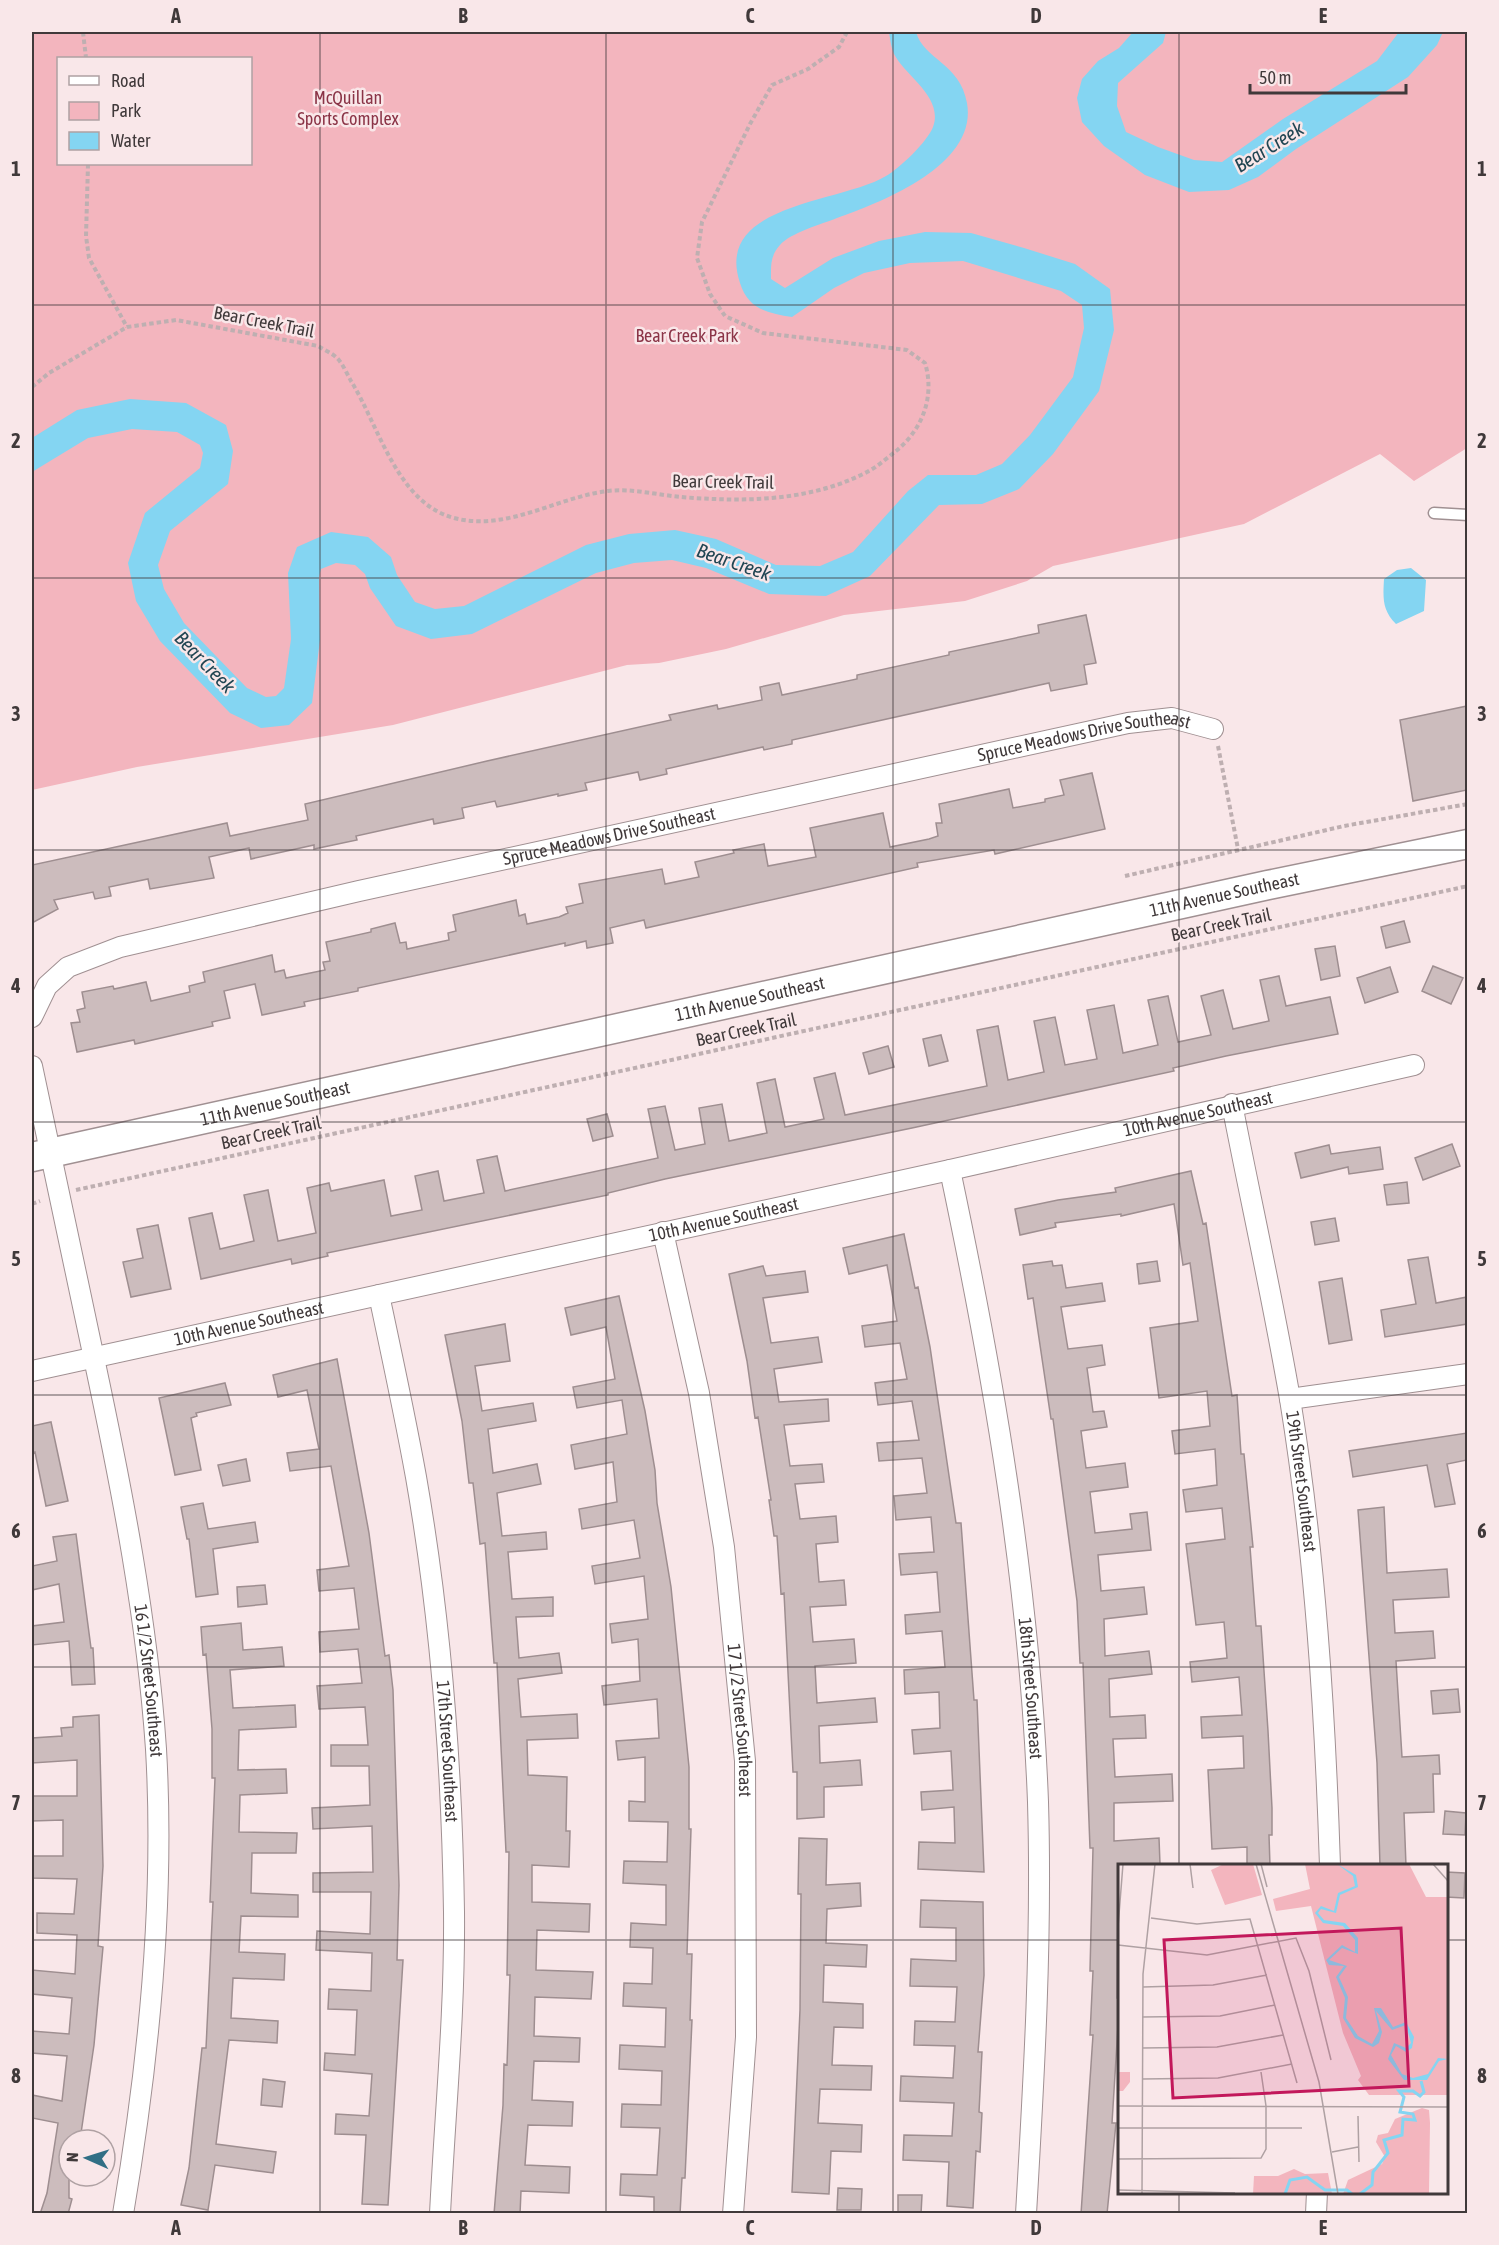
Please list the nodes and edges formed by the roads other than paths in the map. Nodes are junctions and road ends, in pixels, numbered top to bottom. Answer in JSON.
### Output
{"nodes":[{"id":1,"x":1434,"y":513,"type":"dead end"},
{"id":2,"x":1467,"y":515,"type":"edge"},
{"id":3,"x":1213,"y":729,"type":"road end"},
{"id":4,"x":1467,"y":844,"type":"edge"},
{"id":5,"x":32,"y":1017,"type":"edge"},
{"id":6,"x":1414,"y":1065,"type":"dead end"},
{"id":7,"x":32,"y":1066,"type":"edge"},
{"id":8,"x":1232,"y":1104,"type":"junction"},
{"id":9,"x":41,"y":1155,"type":"edge"},
{"id":10,"x":950,"y":1170,"type":"junction"},
{"id":11,"x":663,"y":1232,"type":"junction"},
{"id":12,"x":379,"y":1295,"type":"junction"},
{"id":13,"x":94,"y":1358,"type":"junction"},
{"id":14,"x":32,"y":1371,"type":"edge"},
{"id":15,"x":1467,"y":1374,"type":"edge"},
{"id":16,"x":1290,"y":1399,"type":"junction"},
{"id":17,"x":1330,"y":1864,"type":"edge"},
{"id":18,"x":1317,"y":2194,"type":"edge"},
{"id":19,"x":123,"y":2214,"type":"edge"},
{"id":20,"x":440,"y":2214,"type":"edge"},
{"id":21,"x":733,"y":2214,"type":"edge"},
{"id":22,"x":1026,"y":2214,"type":"edge"},
{"id":23,"x":1316,"y":2214,"type":"edge"}],
"edges":[{"from":1,"to":2,"type":"lane"},
{"from":3,"to":5,"type":"street","name":"Spruce Meadows Drive Southeast"},
{"from":4,"to":9,"type":"main road","name":"11th Avenue Southeast"},
{"from":6,"to":8,"type":"street","name":"10th Avenue Southeast"},
{"from":7,"to":9,"type":"street"},
{"from":8,"to":10,"type":"street","name":"10th Avenue Southeast"},
{"from":8,"to":16,"type":"street","name":"19th Street Southeast"},
{"from":9,"to":13,"type":"street","name":"16 1/2 Street Southeast"},
{"from":10,"to":11,"type":"street","name":"10th Avenue Southeast"},
{"from":10,"to":22,"type":"street","name":"18th Street Southeast"},
{"from":11,"to":12,"type":"street","name":"10th Avenue Southeast"},
{"from":11,"to":21,"type":"street","name":"17 1/2 Street Southeast"},
{"from":12,"to":13,"type":"street","name":"10th Avenue Southeast"},
{"from":12,"to":20,"type":"street","name":"17th Street Southeast"},
{"from":13,"to":14,"type":"street","name":"10th Avenue Southeast"},
{"from":13,"to":19,"type":"street","name":"16 1/2 Street Southeast"},
{"from":15,"to":16,"type":"street"},
{"from":16,"to":17,"type":"street","name":"19th Street Southeast"},
{"from":18,"to":23,"type":"street"}]}
